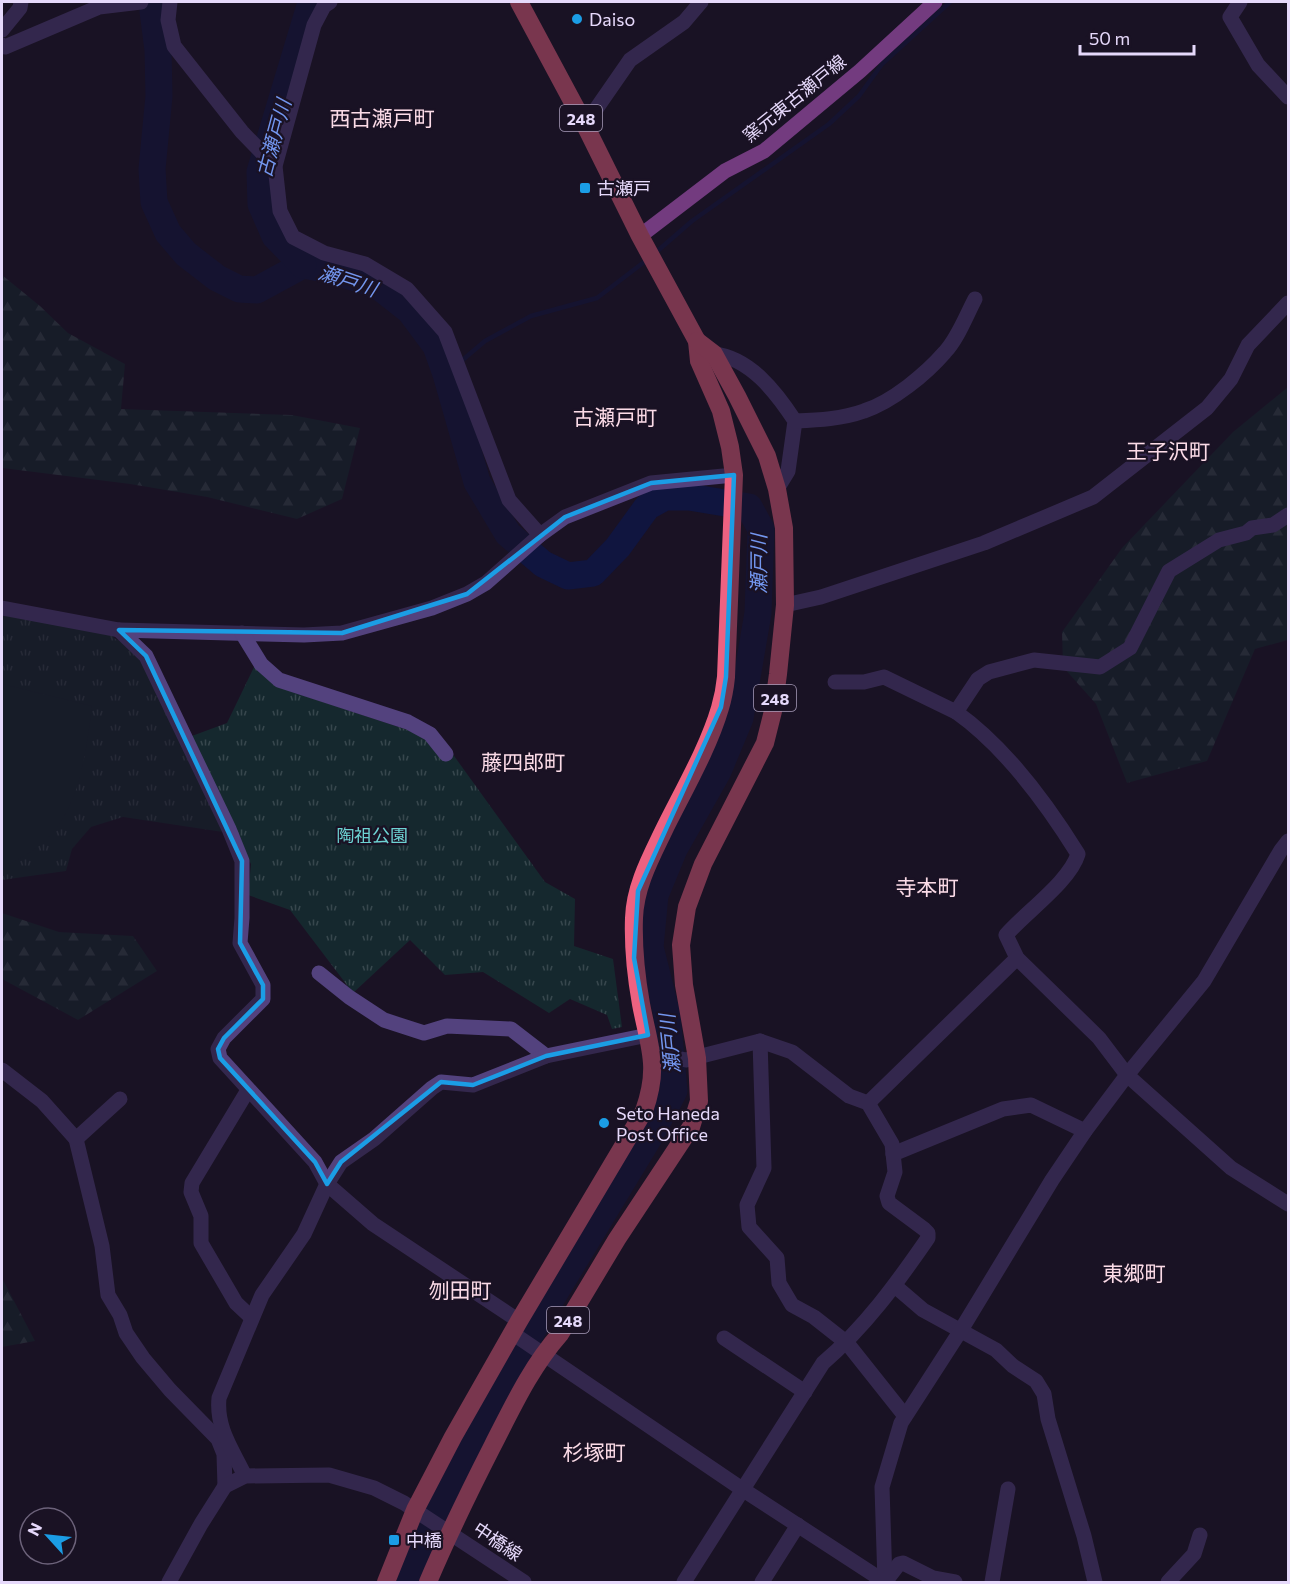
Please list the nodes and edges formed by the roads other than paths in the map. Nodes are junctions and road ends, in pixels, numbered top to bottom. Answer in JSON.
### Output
{"nodes":[{"id":1,"x":21,"y":2,"type":"edge"},
{"id":2,"x":141,"y":2,"type":"edge"},
{"id":3,"x":170,"y":2,"type":"edge"},
{"id":4,"x":330,"y":2,"type":"edge"},
{"id":5,"x":519,"y":2,"type":"edge"},
{"id":6,"x":701,"y":2,"type":"edge"},
{"id":7,"x":935,"y":2,"type":"edge"},
{"id":8,"x":1240,"y":2,"type":"edge"},
{"id":9,"x":3,"y":25,"type":"edge"},
{"id":10,"x":2,"y":45,"type":"edge"},
{"id":11,"x":1288,"y":97,"type":"edge"},
{"id":12,"x":585,"y":125,"type":"junction"},
{"id":13,"x":270,"y":161,"type":"junction"},
{"id":14,"x":643,"y":242,"type":"junction"},
{"id":15,"x":975,"y":299,"type":"dead end"},
{"id":16,"x":1288,"y":303,"type":"edge"},
{"id":17,"x":698,"y":341,"type":"junction"},
{"id":18,"x":714,"y":354,"type":"junction"},
{"id":19,"x":795,"y":421,"type":"junction"},
{"id":20,"x":734,"y":481,"type":"junction"},
{"id":21,"x":777,"y":489,"type":"junction"},
{"id":22,"x":1288,"y":515,"type":"edge"},
{"id":23,"x":538,"y":537,"type":"junction"},
{"id":24,"x":785,"y":605,"type":"junction"},
{"id":25,"x":2,"y":608,"type":"edge"},
{"id":26,"x":119,"y":630,"type":"junction"},
{"id":27,"x":242,"y":633,"type":"junction"},
{"id":28,"x":835,"y":682,"type":"dead end"},
{"id":29,"x":956,"y":712,"type":"junction"},
{"id":30,"x":446,"y":754,"type":"dead end"},
{"id":31,"x":1288,"y":841,"type":"edge"},
{"id":32,"x":1017,"y":958,"type":"junction"},
{"id":33,"x":320,"y":973,"type":"dead end"},
{"id":34,"x":648,"y":1035,"type":"junction"},
{"id":35,"x":760,"y":1041,"type":"junction"},
{"id":36,"x":655,"y":1054,"type":"junction"},
{"id":37,"x":546,"y":1056,"type":"junction"},
{"id":38,"x":691,"y":1059,"type":"junction"},
{"id":39,"x":2,"y":1070,"type":"edge"},
{"id":40,"x":1127,"y":1075,"type":"junction"},
{"id":41,"x":248,"y":1090,"type":"junction"},
{"id":42,"x":120,"y":1099,"type":"dead end"},
{"id":43,"x":868,"y":1103,"type":"junction"},
{"id":44,"x":1084,"y":1131,"type":"junction"},
{"id":45,"x":76,"y":1139,"type":"junction"},
{"id":46,"x":893,"y":1154,"type":"junction"},
{"id":47,"x":327,"y":1184,"type":"junction"},
{"id":48,"x":1288,"y":1204,"type":"edge"},
{"id":49,"x":895,"y":1286,"type":"junction"},
{"id":50,"x":252,"y":1318,"type":"junction"},
{"id":51,"x":516,"y":1330,"type":"junction"},
{"id":52,"x":961,"y":1330,"type":"junction"},
{"id":53,"x":724,"y":1338,"type":"dead end"},
{"id":54,"x":847,"y":1342,"type":"junction"},
{"id":55,"x":539,"y":1351,"type":"junction"},
{"id":56,"x":805,"y":1392,"type":"junction"},
{"id":57,"x":906,"y":1416,"type":"junction"},
{"id":58,"x":245,"y":1476,"type":"junction"},
{"id":59,"x":225,"y":1486,"type":"junction"},
{"id":60,"x":742,"y":1489,"type":"junction"},
{"id":61,"x":1008,"y":1490,"type":"dead end"},
{"id":62,"x":418,"y":1511,"type":"junction"},
{"id":63,"x":798,"y":1525,"type":"junction"},
{"id":64,"x":446,"y":1529,"type":"junction"},
{"id":65,"x":1200,"y":1535,"type":"dead end"},
{"id":66,"x":175,"y":1578,"type":"edge"},
{"id":67,"x":386,"y":1582,"type":"edge"},
{"id":68,"x":428,"y":1582,"type":"edge"},
{"id":69,"x":524,"y":1582,"type":"edge"},
{"id":70,"x":684,"y":1582,"type":"edge"},
{"id":71,"x":762,"y":1582,"type":"edge"},
{"id":72,"x":885,"y":1582,"type":"edge"},
{"id":73,"x":955,"y":1582,"type":"edge"},
{"id":74,"x":992,"y":1582,"type":"edge"},
{"id":75,"x":1095,"y":1582,"type":"edge"},
{"id":76,"x":1168,"y":1582,"type":"edge"}],
"edges":[{"from":1,"to":9,"type":"street"},
{"from":2,"to":10,"type":"street"},
{"from":3,"to":13,"type":"street"},
{"from":4,"to":13,"type":"street"},
{"from":5,"to":12,"type":"highway","number":"248"},
{"from":6,"to":12,"type":"street"},
{"from":7,"to":14,"type":"main road","name":"窯元東古瀬戸線"},
{"from":8,"to":11,"type":"street"},
{"from":12,"to":14,"type":"highway","number":"248"},
{"from":13,"to":23,"type":"street"},
{"from":14,"to":17,"type":"highway","number":"248"},
{"from":15,"to":19,"type":"street"},
{"from":16,"to":24,"type":"street"},
{"from":17,"to":18,"type":"highway","number":"248"},
{"from":17,"to":20,"type":"highway","number":"248"},
{"from":18,"to":19,"type":"street"},
{"from":18,"to":21,"type":"highway","number":"248"},
{"from":19,"to":21,"type":"street"},
{"from":20,"to":23,"type":"street"},
{"from":20,"to":34,"type":"highway","number":"248"},
{"from":21,"to":24,"type":"highway","number":"248"},
{"from":22,"to":29,"type":"street"},
{"from":23,"to":27,"type":"street"},
{"from":24,"to":38,"type":"highway","number":"248"},
{"from":25,"to":26,"type":"street"},
{"from":26,"to":27,"type":"street"},
{"from":26,"to":41,"type":"street"},
{"from":27,"to":30,"type":"street"},
{"from":28,"to":29,"type":"street"},
{"from":29,"to":32,"type":"street"},
{"from":31,"to":40,"type":"street"},
{"from":32,"to":40,"type":"street"},
{"from":32,"to":43,"type":"street"},
{"from":33,"to":37,"type":"street"},
{"from":34,"to":36,"type":"highway","number":"248"},
{"from":34,"to":37,"type":"street"},
{"from":35,"to":38,"type":"street"},
{"from":35,"to":43,"type":"street"},
{"from":35,"to":54,"type":"street"},
{"from":36,"to":38,"type":"street"},
{"from":36,"to":51,"type":"highway","number":"248"},
{"from":37,"to":47,"type":"street"},
{"from":38,"to":55,"type":"highway","number":"248"},
{"from":39,"to":45,"type":"street"},
{"from":40,"to":44,"type":"street"},
{"from":40,"to":48,"type":"street"},
{"from":41,"to":47,"type":"street"},
{"from":41,"to":50,"type":"street"},
{"from":42,"to":45,"type":"street"},
{"from":43,"to":46,"type":"street"},
{"from":44,"to":46,"type":"street"},
{"from":44,"to":52,"type":"street"},
{"from":45,"to":59,"type":"street"},
{"from":46,"to":49,"type":"street"},
{"from":47,"to":50,"type":"street"},
{"from":47,"to":51,"type":"street"},
{"from":49,"to":52,"type":"street"},
{"from":49,"to":54,"type":"street"},
{"from":50,"to":58,"type":"street"},
{"from":51,"to":55,"type":"street"},
{"from":51,"to":62,"type":"highway","number":"248"},
{"from":52,"to":57,"type":"street"},
{"from":52,"to":75,"type":"street"},
{"from":53,"to":56,"type":"street"},
{"from":54,"to":56,"type":"street"},
{"from":54,"to":57,"type":"street"},
{"from":55,"to":60,"type":"street"},
{"from":55,"to":64,"type":"highway","number":"248"},
{"from":56,"to":60,"type":"street"},
{"from":57,"to":72,"type":"street"},
{"from":58,"to":59,"type":"street"},
{"from":58,"to":62,"type":"street","name":"中橋線"},
{"from":59,"to":66,"type":"street"},
{"from":60,"to":63,"type":"street"},
{"from":60,"to":70,"type":"street"},
{"from":61,"to":74,"type":"street"},
{"from":62,"to":64,"type":"street","name":"中橋線"},
{"from":62,"to":67,"type":"highway","number":"248"},
{"from":63,"to":71,"type":"street"},
{"from":63,"to":72,"type":"street"},
{"from":64,"to":68,"type":"highway","number":"248"},
{"from":64,"to":69,"type":"street","name":"中橋線"},
{"from":65,"to":76,"type":"street"},
{"from":72,"to":73,"type":"street"}]}
